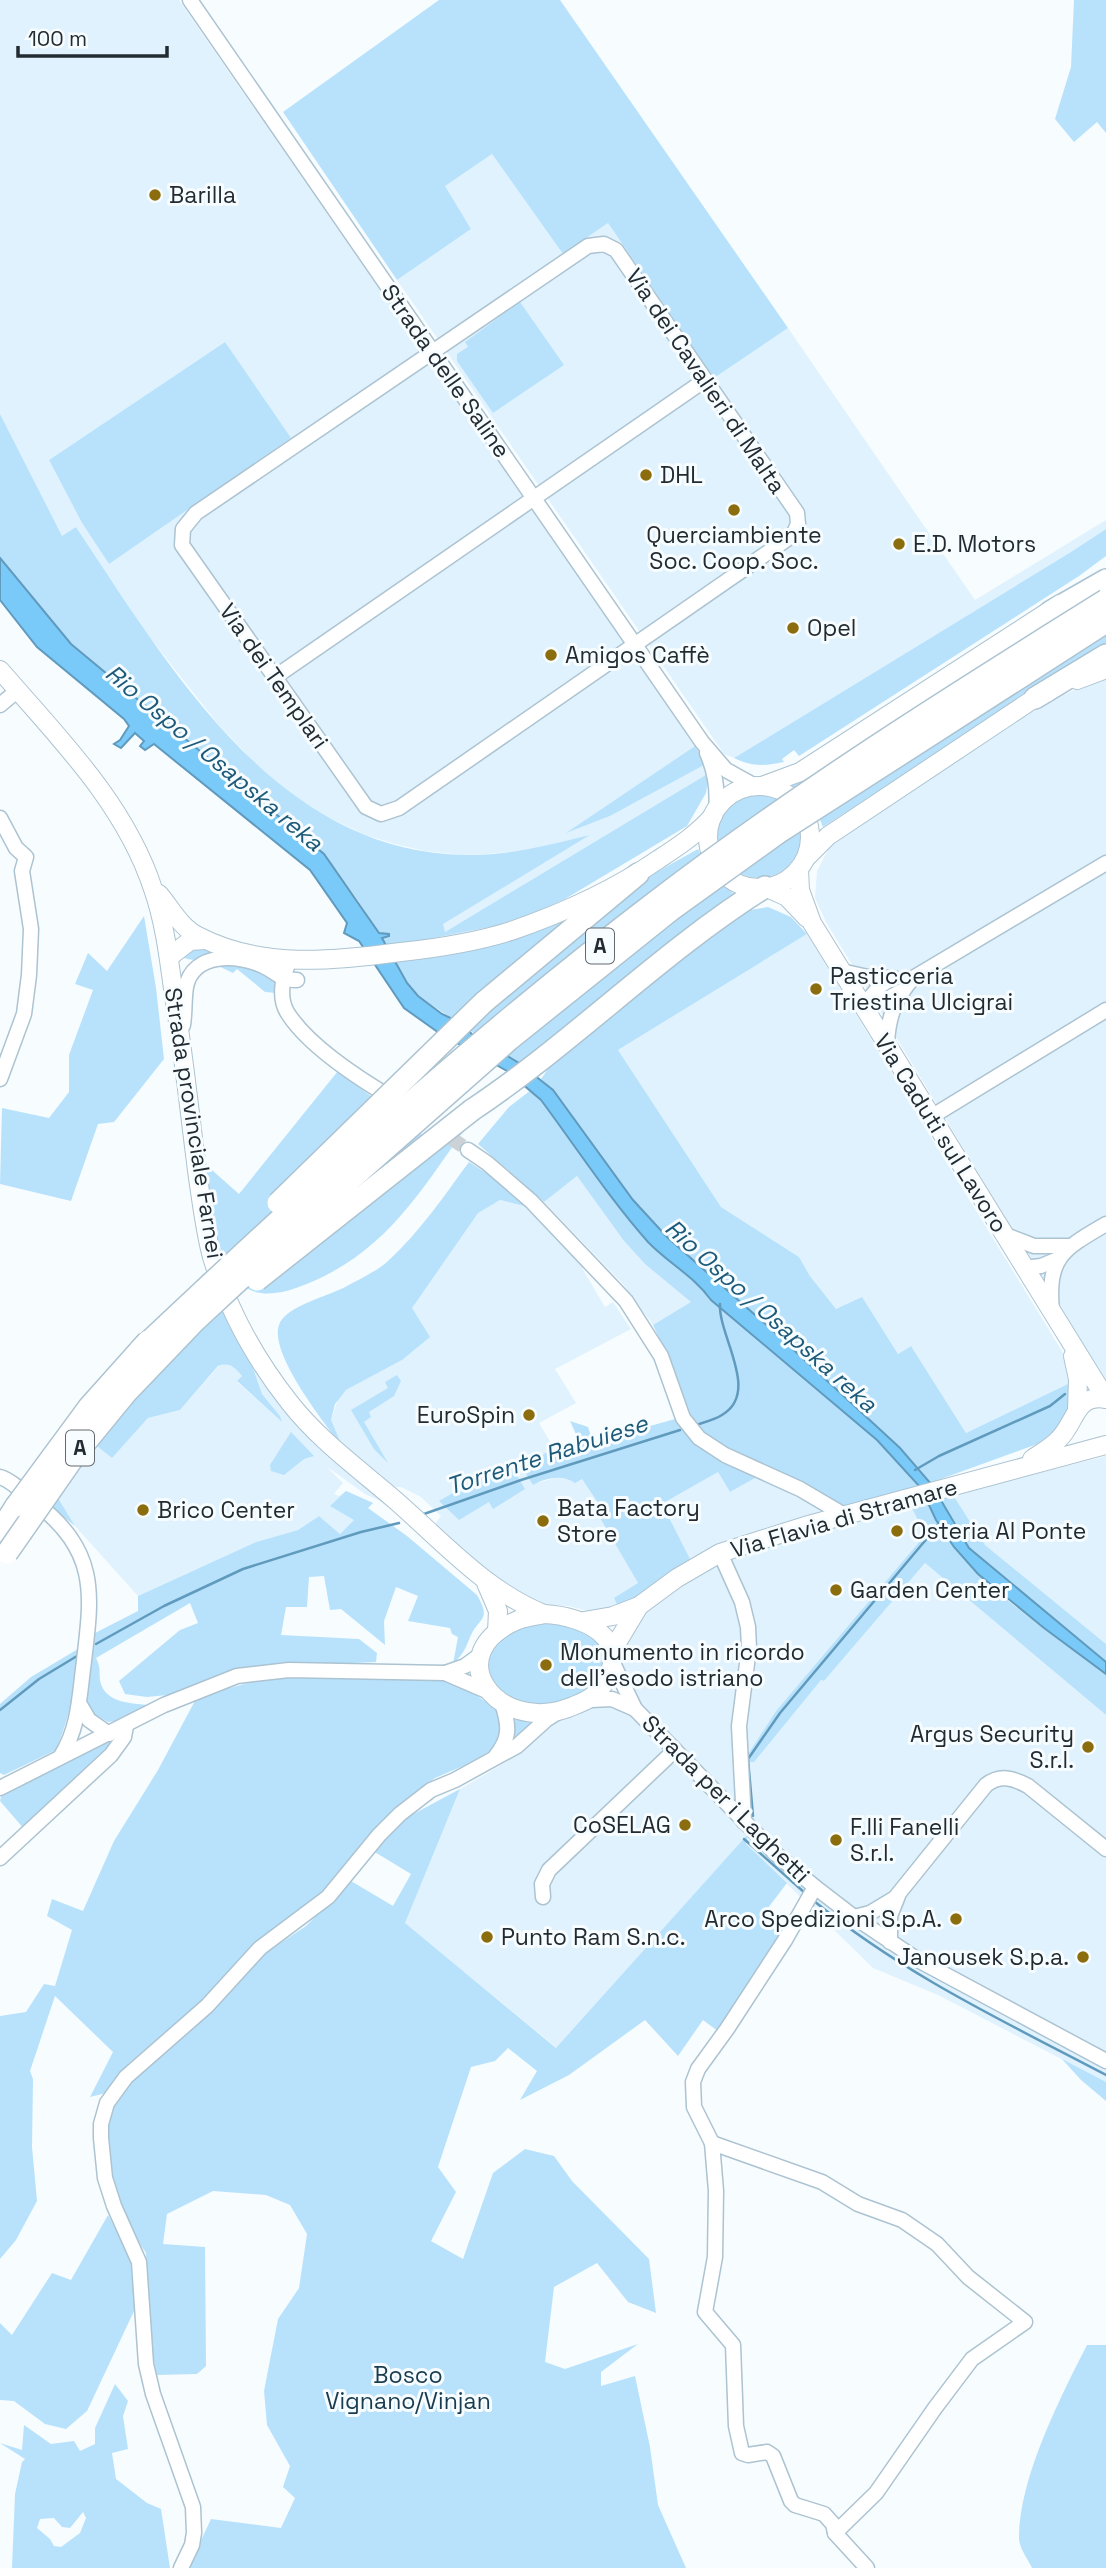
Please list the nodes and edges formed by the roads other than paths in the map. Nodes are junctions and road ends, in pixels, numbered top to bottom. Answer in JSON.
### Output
{"nodes":[{"id":1,"x":190,"y":0,"type":"edge"},
{"id":2,"x":432,"y":352,"type":"junction"},
{"id":3,"x":705,"y":380,"type":"junction"},
{"id":4,"x":534,"y":498,"type":"junction"},
{"id":5,"x":1106,"y":570,"type":"edge"},
{"id":6,"x":1106,"y":580,"type":"edge"},
{"id":7,"x":1106,"y":600,"type":"edge"},
{"id":8,"x":1049,"y":612,"type":"junction"},
{"id":9,"x":1106,"y":622,"type":"edge"},
{"id":10,"x":636,"y":646,"type":"junction"},
{"id":11,"x":1106,"y":654,"type":"edge"},
{"id":12,"x":1106,"y":669,"type":"edge"},
{"id":13,"x":0,"y":670,"type":"edge"},
{"id":14,"x":275,"y":677,"type":"junction"},
{"id":15,"x":18,"y":690,"type":"junction"},
{"id":16,"x":1035,"y":698,"type":"junction"},
{"id":17,"x":0,"y":705,"type":"edge"},
{"id":18,"x":702,"y":742,"type":"junction"},
{"id":19,"x":759,"y":786,"type":"junction"},
{"id":20,"x":714,"y":813,"type":"junction"},
{"id":21,"x":0,"y":818,"type":"edge"},
{"id":22,"x":1106,"y":863,"type":"edge"},
{"id":23,"x":802,"y":864,"type":"junction"},
{"id":24,"x":1099,"y":871,"type":"edge"},
{"id":25,"x":638,"y":874,"type":"junction"},
{"id":26,"x":153,"y":886,"type":"junction"},
{"id":27,"x":765,"y":887,"type":"junction"},
{"id":28,"x":812,"y":923,"type":"junction"},
{"id":29,"x":205,"y":940,"type":"junction"},
{"id":30,"x":169,"y":957,"type":"junction"},
{"id":31,"x":290,"y":960,"type":"junction"},
{"id":32,"x":202,"y":963,"type":"junction"},
{"id":33,"x":841,"y":971,"type":"junction"},
{"id":34,"x":892,"y":978,"type":"junction"},
{"id":35,"x":913,"y":978,"type":"junction"},
{"id":36,"x":290,"y":979,"type":"junction"},
{"id":37,"x":902,"y":991,"type":"junction"},
{"id":38,"x":863,"y":1006,"type":"junction"},
{"id":39,"x":1106,"y":1010,"type":"edge"},
{"id":40,"x":182,"y":1044,"type":"junction"},
{"id":41,"x":887,"y":1044,"type":"junction"},
{"id":42,"x":0,"y":1079,"type":"edge"},
{"id":43,"x":931,"y":1117,"type":"junction"},
{"id":44,"x":451,"y":1138,"type":"tunnel mouth"},
{"id":45,"x":468,"y":1150,"type":"tunnel mouth"},
{"id":46,"x":1106,"y":1224,"type":"edge"},
{"id":47,"x":1003,"y":1234,"type":"junction"},
{"id":48,"x":1054,"y":1253,"type":"junction"},
{"id":49,"x":1024,"y":1268,"type":"junction"},
{"id":50,"x":1053,"y":1315,"type":"junction"},
{"id":51,"x":1069,"y":1342,"type":"junction"},
{"id":52,"x":139,"y":1351,"type":"junction"},
{"id":53,"x":165,"y":1352,"type":"junction"},
{"id":54,"x":1106,"y":1399,"type":"edge"},
{"id":55,"x":1075,"y":1413,"type":"junction"},
{"id":56,"x":1102,"y":1446,"type":"edge"},
{"id":57,"x":1020,"y":1467,"type":"junction"},
{"id":58,"x":0,"y":1477,"type":"edge"},
{"id":59,"x":846,"y":1516,"type":"junction"},
{"id":60,"x":0,"y":1531,"type":"edge"},
{"id":61,"x":720,"y":1553,"type":"junction"},
{"id":62,"x":3,"y":1558,"type":"edge"},
{"id":63,"x":485,"y":1580,"type":"junction"},
{"id":64,"x":639,"y":1606,"type":"junction"},
{"id":65,"x":544,"y":1614,"type":"junction"},
{"id":66,"x":584,"y":1621,"type":"junction"},
{"id":67,"x":497,"y":1632,"type":"junction"},
{"id":68,"x":480,"y":1655,"type":"junction"},
{"id":69,"x":612,"y":1656,"type":"junction"},
{"id":70,"x":445,"y":1673,"type":"junction"},
{"id":71,"x":496,"y":1698,"type":"junction"},
{"id":72,"x":591,"y":1700,"type":"junction"},
{"id":73,"x":79,"y":1703,"type":"junction"},
{"id":74,"x":635,"y":1709,"type":"junction"},
{"id":75,"x":562,"y":1710,"type":"junction"},
{"id":76,"x":89,"y":1720,"type":"junction"},
{"id":77,"x":126,"y":1726,"type":"junction"},
{"id":78,"x":75,"y":1727,"type":"junction"},
{"id":79,"x":109,"y":1734,"type":"junction"},
{"id":80,"x":88,"y":1744,"type":"junction"},
{"id":81,"x":675,"y":1750,"type":"junction"},
{"id":82,"x":61,"y":1758,"type":"junction"},
{"id":83,"x":492,"y":1760,"type":"junction"},
{"id":84,"x":0,"y":1788,"type":"edge"},
{"id":85,"x":744,"y":1822,"type":"junction"},
{"id":86,"x":1106,"y":1849,"type":"edge"},
{"id":87,"x":0,"y":1858,"type":"edge"},
{"id":88,"x":815,"y":1887,"type":"junction"},
{"id":89,"x":898,"y":1895,"type":"junction"},
{"id":90,"x":543,"y":1897,"type":"dead end"},
{"id":91,"x":854,"y":1917,"type":"junction"},
{"id":92,"x":890,"y":1942,"type":"junction"},
{"id":93,"x":1106,"y":2061,"type":"edge"},
{"id":94,"x":712,"y":2143,"type":"junction"},
{"id":95,"x":835,"y":2533,"type":"junction"},
{"id":96,"x":182,"y":2566,"type":"edge"},
{"id":97,"x":867,"y":2568,"type":"edge"}],
"edges":[{"from":1,"to":2,"type":"street","name":"Strada delle Saline"},
{"from":2,"to":3,"type":"street","name":"Via dei Cavalieri di Malta"},
{"from":2,"to":4,"type":"street","name":"Strada delle Saline"},
{"from":2,"to":14,"type":"street","name":"Via dei Templari"},
{"from":3,"to":4,"type":"street"},
{"from":3,"to":10,"type":"street","name":"Via dei Cavalieri di Malta"},
{"from":4,"to":10,"type":"street","name":"Strada delle Saline"},
{"from":4,"to":14,"type":"street"},
{"from":5,"to":8,"type":"main road"},
{"from":6,"to":8,"type":"highway"},
{"from":7,"to":52,"type":"highway","number":"A","bridge":true},
{"from":8,"to":19,"type":"main road"},
{"from":9,"to":53,"type":"highway","number":"A","bridge":true},
{"from":10,"to":14,"type":"street","name":"Via dei Templari"},
{"from":10,"to":18,"type":"street","name":"Strada delle Saline"},
{"from":11,"to":16,"type":"highway"},
{"from":12,"to":16,"type":"main road"},
{"from":13,"to":15,"type":"main road","name":"Strada provinciale Farnei"},
{"from":15,"to":17,"type":"street"},
{"from":15,"to":26,"type":"main road","name":"Strada provinciale Farnei"},
{"from":16,"to":23,"type":"main road"},
{"from":18,"to":19,"type":"street","name":"Strada delle Saline"},
{"from":18,"to":20,"type":"street","name":"Strada delle Saline"},
{"from":19,"to":20,"type":"main road"},
{"from":19,"to":23,"type":"main road"},
{"from":20,"to":25,"type":"main road"},
{"from":20,"to":27,"type":"main road"},
{"from":21,"to":42,"type":"street"},
{"from":22,"to":24,"type":"street"},
{"from":23,"to":27,"type":"main road"},
{"from":23,"to":28,"type":"main road","name":"Via Caduti sul Lavoro"},
{"from":24,"to":35,"type":"street"},
{"from":25,"to":31,"type":"main road"},
{"from":25,"to":52,"type":"highway","bridge":true},
{"from":26,"to":29,"type":"main road"},
{"from":26,"to":30,"type":"main road","name":"Strada provinciale Farnei"},
{"from":27,"to":28,"type":"main road","name":"Via Caduti sul Lavoro"},
{"from":27,"to":53,"type":"highway","bridge":true},
{"from":28,"to":33,"type":"main road","name":"Via Caduti sul Lavoro"},
{"from":29,"to":30,"type":"main road"},
{"from":29,"to":31,"type":"main road"},
{"from":30,"to":32,"type":"street"},
{"from":30,"to":40,"type":"main road","name":"Strada provinciale Farnei"},
{"from":31,"to":36,"type":"street"},
{"from":32,"to":36,"type":"street"},
{"from":32,"to":40,"type":"street"},
{"from":33,"to":34,"type":"street"},
{"from":33,"to":38,"type":"main road","name":"Via Caduti sul Lavoro"},
{"from":34,"to":35,"type":"street"},
{"from":34,"to":38,"type":"street"},
{"from":35,"to":37,"type":"street"},
{"from":36,"to":44,"type":"street"},
{"from":37,"to":38,"type":"street"},
{"from":37,"to":41,"type":"street"},
{"from":38,"to":41,"type":"main road","name":"Via Caduti sul Lavoro"},
{"from":39,"to":43,"type":"street"},
{"from":40,"to":63,"type":"main road","name":"Strada provinciale Farnei"},
{"from":41,"to":43,"type":"main road","name":"Via Caduti sul Lavoro"},
{"from":43,"to":47,"type":"main road","name":"Via Caduti sul Lavoro"},
{"from":45,"to":59,"type":"street"},
{"from":46,"to":48,"type":"street"},
{"from":47,"to":48,"type":"street"},
{"from":47,"to":49,"type":"main road","name":"Via Caduti sul Lavoro"},
{"from":48,"to":49,"type":"street"},
{"from":48,"to":50,"type":"street"},
{"from":49,"to":50,"type":"main road","name":"Via Caduti sul Lavoro"},
{"from":50,"to":51,"type":"main road","name":"Via Caduti sul Lavoro"},
{"from":51,"to":54,"type":"main road","name":"Via Caduti sul Lavoro"},
{"from":51,"to":55,"type":"main road","name":"Via Caduti sul Lavoro"},
{"from":52,"to":60,"type":"highway","number":"A","bridge":true},
{"from":53,"to":62,"type":"highway","number":"A","bridge":true},
{"from":54,"to":55,"type":"main road"},
{"from":55,"to":56,"type":"main road","name":"Via Flavia di Stramare"},
{"from":55,"to":57,"type":"main road","name":"Via Flavia di Stramare"},
{"from":56,"to":57,"type":"main road","name":"Via Flavia di Stramare"},
{"from":57,"to":59,"type":"main road","name":"Via Flavia di Stramare"},
{"from":58,"to":73,"type":"street"},
{"from":59,"to":61,"type":"main road","name":"Via Flavia di Stramare"},
{"from":61,"to":64,"type":"main road","name":"Via Flavia di Stramare"},
{"from":61,"to":85,"type":"street"},
{"from":63,"to":65,"type":"main road","name":"Strada provinciale Farnei"},
{"from":63,"to":67,"type":"main road","name":"Strada provinciale Farnei"},
{"from":64,"to":66,"type":"main road","name":"Via Flavia di Stramare"},
{"from":64,"to":69,"type":"main road","name":"Via Flavia di Stramare"},
{"from":65,"to":66,"type":"main road","name":"Via Flavia di Stramare"},
{"from":65,"to":67,"type":"main road","name":"Via Flavia di Stramare"},
{"from":66,"to":69,"type":"main road"},
{"from":67,"to":68,"type":"main road","name":"Via Flavia di Stramare"},
{"from":68,"to":70,"type":"street","name":"Via Flavia di Stramare"},
{"from":68,"to":71,"type":"main road"},
{"from":69,"to":72,"type":"main road","name":"Via Flavia di Stramare"},
{"from":69,"to":74,"type":"street","name":"Strada per i Laghetti"},
{"from":70,"to":71,"type":"street","name":"Via Flavia di Stramare"},
{"from":70,"to":77,"type":"street","name":"Via Flavia di Stramare"},
{"from":71,"to":75,"type":"main road","name":"Via Flavia di Stramare"},
{"from":71,"to":83,"type":"street"},
{"from":72,"to":74,"type":"street","name":"Strada per i Laghetti"},
{"from":72,"to":75,"type":"main road","name":"Via Flavia di Stramare"},
{"from":73,"to":76,"type":"street"},
{"from":73,"to":78,"type":"street"},
{"from":74,"to":81,"type":"street","name":"Strada per i Laghetti"},
{"from":75,"to":83,"type":"street"},
{"from":76,"to":79,"type":"street"},
{"from":76,"to":80,"type":"street"},
{"from":77,"to":79,"type":"street","name":"Via Flavia di Stramare"},
{"from":77,"to":87,"type":"street"},
{"from":78,"to":80,"type":"street"},
{"from":78,"to":82,"type":"street"},
{"from":79,"to":80,"type":"street","name":"Via Flavia di Stramare"},
{"from":80,"to":82,"type":"street","name":"Via Flavia di Stramare"},
{"from":81,"to":85,"type":"street","name":"Strada per i Laghetti"},
{"from":81,"to":90,"type":"street"},
{"from":82,"to":84,"type":"street","name":"Via Flavia di Stramare"},
{"from":83,"to":96,"type":"street"},
{"from":85,"to":88,"type":"street","name":"Strada per i Laghetti"},
{"from":86,"to":89,"type":"street"},
{"from":88,"to":91,"type":"street","name":"Strada per i Laghetti"},
{"from":88,"to":94,"type":"street"},
{"from":89,"to":91,"type":"street"},
{"from":89,"to":92,"type":"street"},
{"from":91,"to":92,"type":"street","name":"Strada per i Laghetti"},
{"from":92,"to":93,"type":"street","name":"Strada per i Laghetti"},
{"from":94,"to":95,"type":"street"},
{"from":94,"to":95,"type":"street"},
{"from":95,"to":97,"type":"street"}]}
